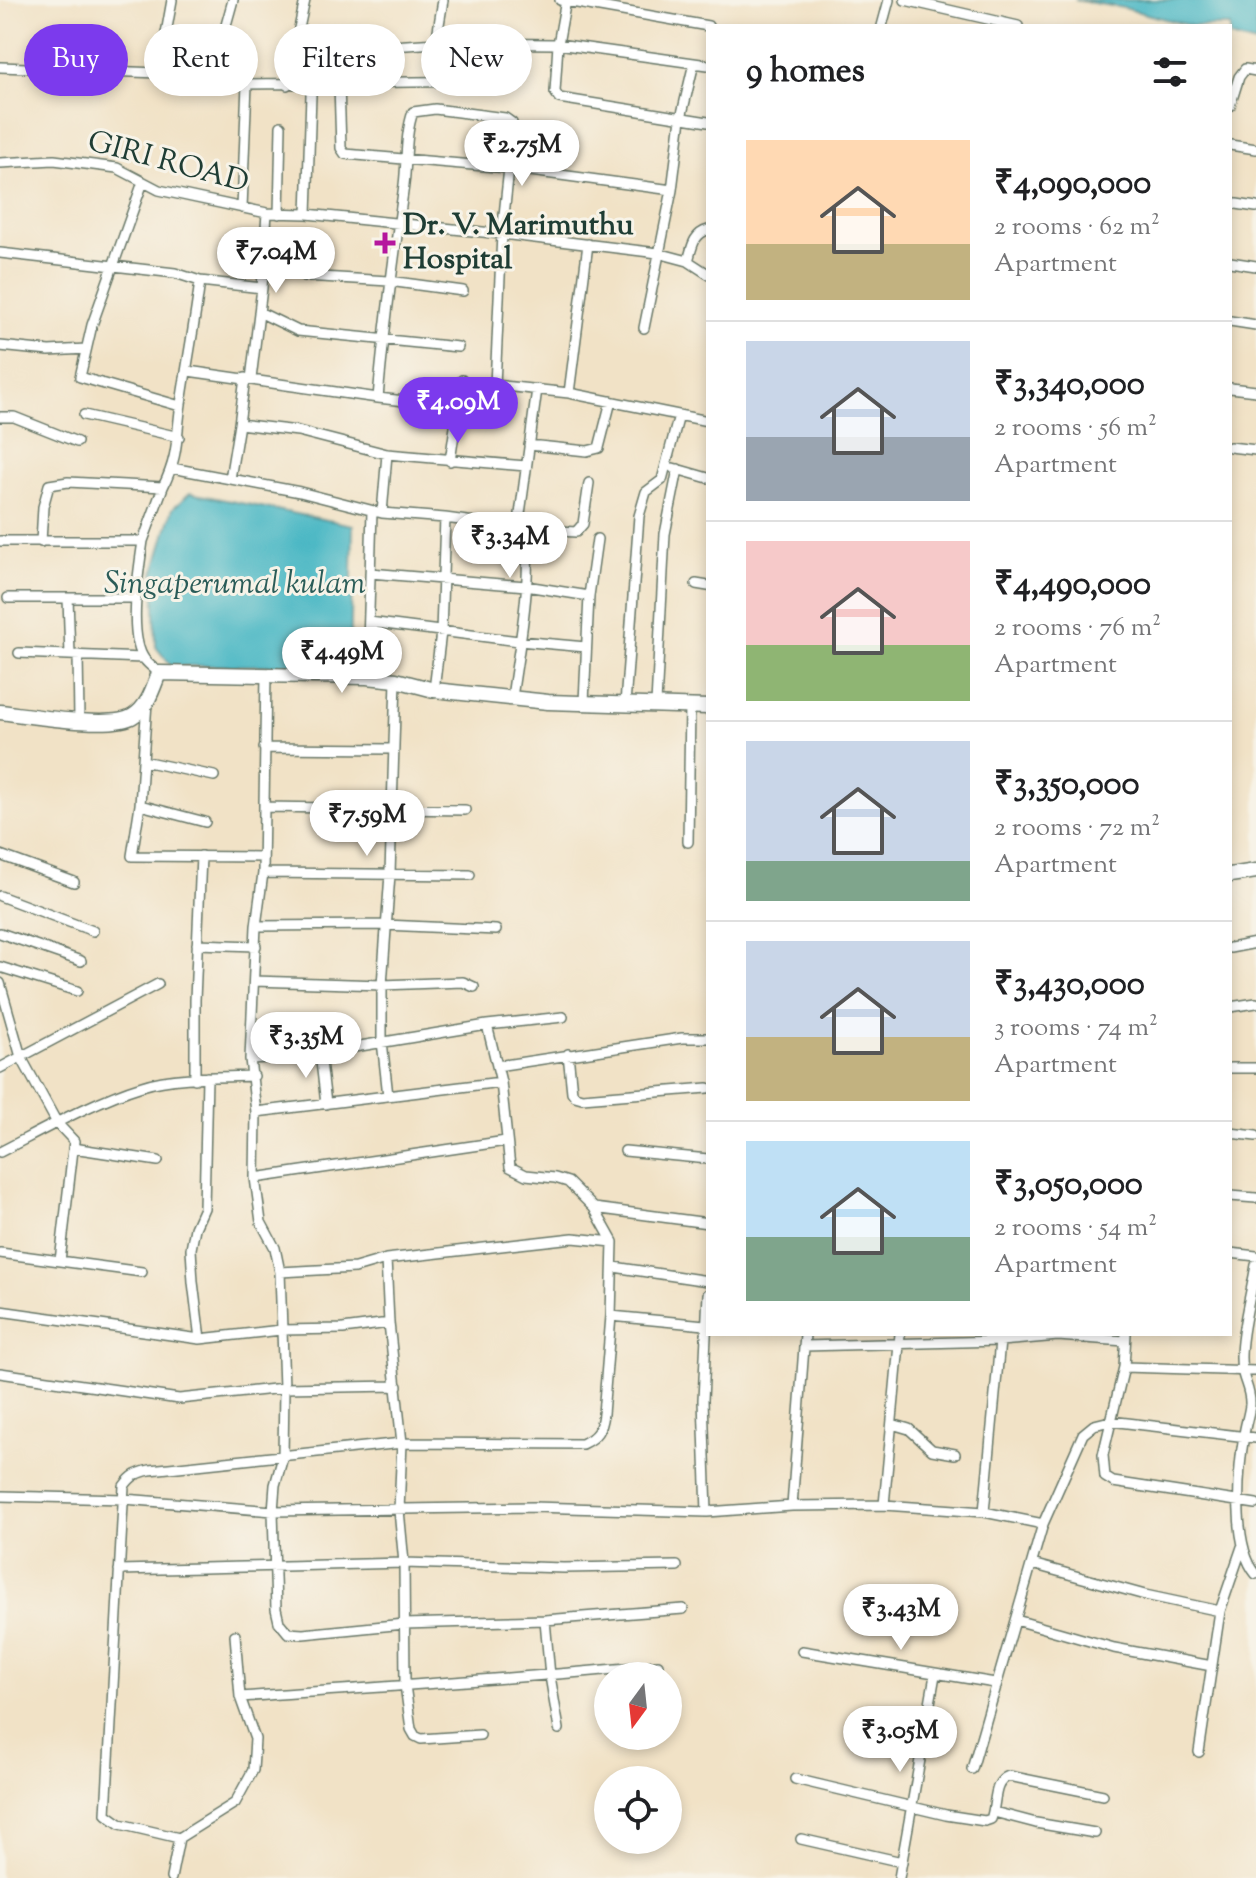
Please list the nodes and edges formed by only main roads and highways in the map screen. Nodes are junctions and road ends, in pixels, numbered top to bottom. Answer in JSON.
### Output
{"nodes":[{"id":1,"x":706,"y":707,"type":"edge"},
{"id":2,"x":0,"y":712,"type":"edge"},
{"id":3,"x":1256,"y":871,"type":"edge"},
{"id":4,"x":1232,"y":875,"type":"edge"}],
"edges":[{"from":1,"to":2,"type":"main road"},
{"from":3,"to":4,"type":"main road"}]}
